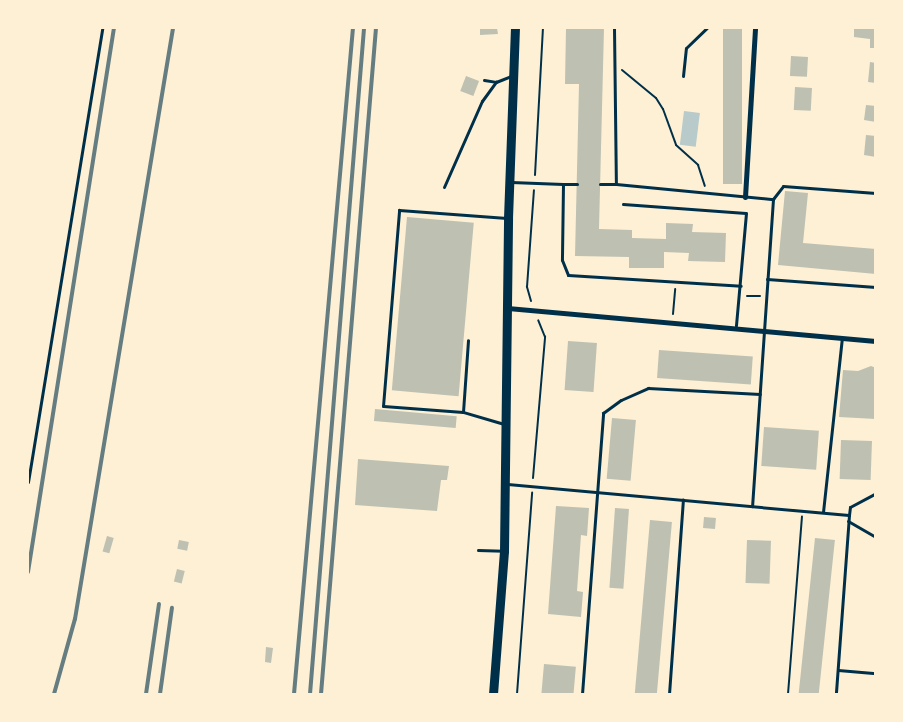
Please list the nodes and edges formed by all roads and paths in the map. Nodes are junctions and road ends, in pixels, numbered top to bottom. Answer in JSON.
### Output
{"nodes":[{"id":1,"x":102,"y":28,"type":"edge"},
{"id":2,"x":515,"y":28,"type":"edge"},
{"id":3,"x":543,"y":28,"type":"edge"},
{"id":4,"x":614,"y":28,"type":"edge"},
{"id":5,"x":707,"y":28,"type":"edge"},
{"id":6,"x":755,"y":28,"type":"edge"},
{"id":7,"x":614,"y":64,"type":"junction"},
{"id":8,"x":514,"y":75,"type":"junction"},
{"id":9,"x":683,"y":76,"type":"dead end"},
{"id":10,"x":484,"y":80,"type":"dead end"},
{"id":11,"x":496,"y":82,"type":"junction"},
{"id":12,"x":511,"y":182,"type":"junction"},
{"id":13,"x":534,"y":183,"type":"junction"},
{"id":14,"x":563,"y":184,"type":"junction"},
{"id":15,"x":577,"y":184,"type":"dead end"},
{"id":16,"x":600,"y":184,"type":"dead end"},
{"id":17,"x":616,"y":184,"type":"junction"},
{"id":18,"x":444,"y":187,"type":"dead end"},
{"id":19,"x":706,"y":193,"type":"junction"},
{"id":20,"x":876,"y":193,"type":"edge"},
{"id":21,"x":745,"y":197,"type":"junction"},
{"id":22,"x":773,"y":199,"type":"junction"},
{"id":23,"x":623,"y":204,"type":"dead end"},
{"id":24,"x":508,"y":218,"type":"junction"},
{"id":25,"x":768,"y":278,"type":"junction"},
{"id":26,"x":676,"y":282,"type":"junction"},
{"id":27,"x":741,"y":286,"type":"junction"},
{"id":28,"x":876,"y":287,"type":"edge"},
{"id":29,"x":740,"y":295,"type":"junction"},
{"id":30,"x":766,"y":297,"type":"junction"},
{"id":31,"x":507,"y":308,"type":"junction"},
{"id":32,"x":534,"y":311,"type":"junction"},
{"id":33,"x":672,"y":321,"type":"junction"},
{"id":34,"x":736,"y":326,"type":"junction"},
{"id":35,"x":764,"y":329,"type":"junction"},
{"id":36,"x":842,"y":337,"type":"junction"},
{"id":37,"x":468,"y":340,"type":"dead end"},
{"id":38,"x":876,"y":340,"type":"edge"},
{"id":39,"x":760,"y":394,"type":"junction"},
{"id":40,"x":463,"y":412,"type":"junction"},
{"id":41,"x":504,"y":424,"type":"junction"},
{"id":42,"x":28,"y":482,"type":"edge"},
{"id":43,"x":504,"y":484,"type":"junction"},
{"id":44,"x":532,"y":486,"type":"junction"},
{"id":45,"x":597,"y":492,"type":"junction"},
{"id":46,"x":876,"y":494,"type":"edge"},
{"id":47,"x":683,"y":500,"type":"junction"},
{"id":48,"x":752,"y":506,"type":"junction"},
{"id":49,"x":803,"y":511,"type":"junction"},
{"id":50,"x":823,"y":512,"type":"junction"},
{"id":51,"x":849,"y":515,"type":"junction"},
{"id":52,"x":848,"y":521,"type":"junction"},
{"id":53,"x":876,"y":537,"type":"edge"},
{"id":54,"x":478,"y":550,"type":"dead end"},
{"id":55,"x":504,"y":552,"type":"junction"},
{"id":56,"x":838,"y":670,"type":"junction"},
{"id":57,"x":876,"y":673,"type":"edge"},
{"id":58,"x":494,"y":694,"type":"edge"},
{"id":59,"x":517,"y":694,"type":"edge"},
{"id":60,"x":582,"y":694,"type":"edge"},
{"id":61,"x":668,"y":694,"type":"edge"},
{"id":62,"x":788,"y":694,"type":"edge"},
{"id":63,"x":836,"y":694,"type":"edge"}],
"edges":[{"from":1,"to":42,"type":"lane"},
{"from":2,"to":8,"type":"main road"},
{"from":3,"to":13,"type":"path"},
{"from":4,"to":7,"type":"lane"},
{"from":5,"to":9,"type":"lane"},
{"from":6,"to":21,"type":"street"},
{"from":7,"to":17,"type":"lane"},
{"from":7,"to":19,"type":"path"},
{"from":8,"to":11,"type":"lane"},
{"from":8,"to":12,"type":"main road"},
{"from":10,"to":11,"type":"lane"},
{"from":11,"to":18,"type":"lane"},
{"from":12,"to":13,"type":"lane"},
{"from":12,"to":24,"type":"main road"},
{"from":13,"to":14,"type":"lane"},
{"from":13,"to":32,"type":"path"},
{"from":14,"to":15,"type":"lane"},
{"from":14,"to":26,"type":"lane"},
{"from":16,"to":17,"type":"lane"},
{"from":17,"to":19,"type":"lane"},
{"from":19,"to":21,"type":"lane"},
{"from":20,"to":22,"type":"lane"},
{"from":21,"to":22,"type":"lane"},
{"from":22,"to":25,"type":"lane"},
{"from":23,"to":27,"type":"lane"},
{"from":24,"to":31,"type":"main road"},
{"from":24,"to":40,"type":"lane"},
{"from":25,"to":28,"type":"lane"},
{"from":25,"to":30,"type":"lane"},
{"from":26,"to":27,"type":"lane"},
{"from":26,"to":33,"type":"path"},
{"from":27,"to":29,"type":"lane"},
{"from":29,"to":30,"type":"path"},
{"from":29,"to":34,"type":"lane"},
{"from":30,"to":35,"type":"lane"},
{"from":31,"to":32,"type":"street"},
{"from":31,"to":41,"type":"main road"},
{"from":32,"to":33,"type":"street"},
{"from":32,"to":44,"type":"path"},
{"from":33,"to":34,"type":"street"},
{"from":34,"to":35,"type":"street"},
{"from":35,"to":36,"type":"street"},
{"from":35,"to":39,"type":"lane"},
{"from":36,"to":38,"type":"street"},
{"from":36,"to":50,"type":"lane"},
{"from":37,"to":40,"type":"lane"},
{"from":39,"to":45,"type":"lane"},
{"from":39,"to":48,"type":"lane"},
{"from":40,"to":41,"type":"lane"},
{"from":41,"to":43,"type":"main road"},
{"from":43,"to":44,"type":"lane"},
{"from":43,"to":55,"type":"main road"},
{"from":44,"to":45,"type":"lane"},
{"from":44,"to":59,"type":"path"},
{"from":45,"to":47,"type":"lane"},
{"from":45,"to":60,"type":"lane"},
{"from":46,"to":51,"type":"lane"},
{"from":47,"to":48,"type":"lane"},
{"from":47,"to":61,"type":"lane"},
{"from":48,"to":49,"type":"lane"},
{"from":49,"to":50,"type":"lane"},
{"from":49,"to":62,"type":"path"},
{"from":50,"to":51,"type":"lane"},
{"from":51,"to":52,"type":"lane"},
{"from":52,"to":53,"type":"lane"},
{"from":52,"to":56,"type":"lane"},
{"from":54,"to":55,"type":"lane"},
{"from":55,"to":58,"type":"main road"},
{"from":56,"to":57,"type":"lane"},
{"from":56,"to":63,"type":"lane"}]}
